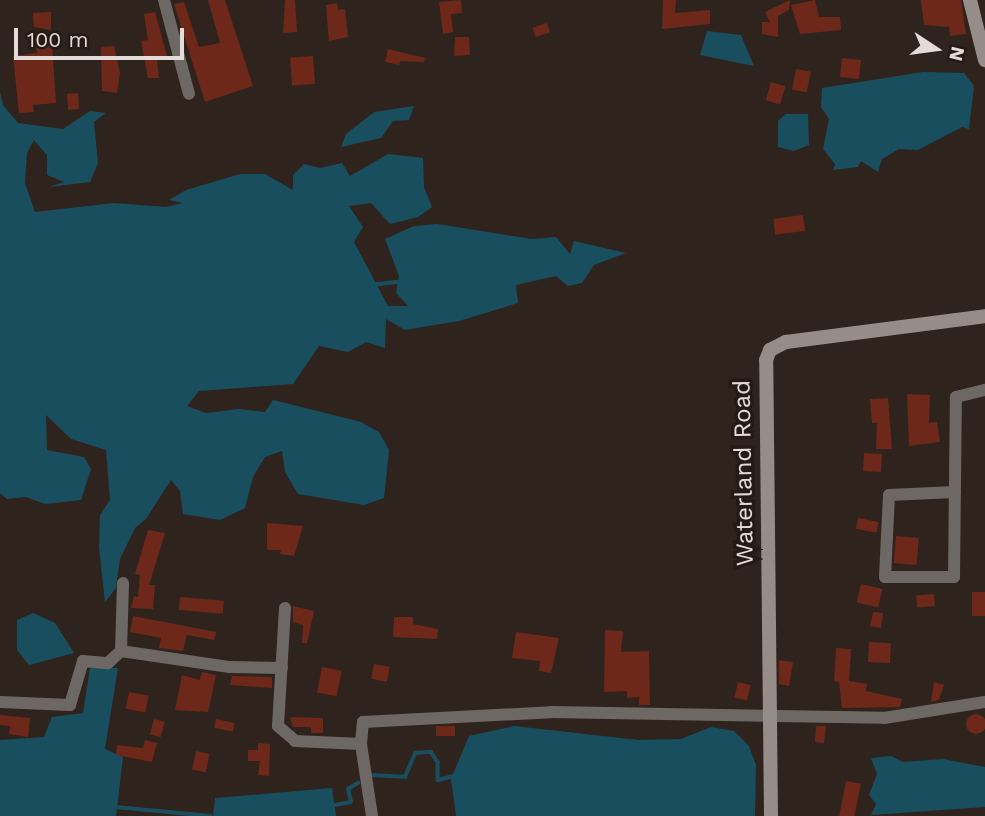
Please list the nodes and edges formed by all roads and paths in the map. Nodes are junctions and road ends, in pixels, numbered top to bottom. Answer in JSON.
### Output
{"nodes":[{"id":1,"x":164,"y":0,"type":"edge"},
{"id":2,"x":970,"y":0,"type":"edge"},
{"id":3,"x":985,"y":60,"type":"edge"},
{"id":4,"x":189,"y":94,"type":"dead end"},
{"id":5,"x":985,"y":316,"type":"edge"},
{"id":6,"x":985,"y":390,"type":"edge"},
{"id":7,"x":955,"y":492,"type":"junction"},
{"id":8,"x":123,"y":583,"type":"dead end"},
{"id":9,"x":285,"y":608,"type":"dead end"},
{"id":10,"x":121,"y":651,"type":"junction"},
{"id":11,"x":282,"y":668,"type":"junction"},
{"id":12,"x":0,"y":702,"type":"edge"},
{"id":13,"x":985,"y":702,"type":"edge"},
{"id":14,"x":769,"y":715,"type":"junction"},
{"id":15,"x":361,"y":744,"type":"junction"},
{"id":16,"x":372,"y":816,"type":"edge"},
{"id":17,"x":771,"y":816,"type":"edge"}],
"edges":[{"from":1,"to":4,"type":"street"},
{"from":2,"to":3,"type":"main road"},
{"from":5,"to":14,"type":"main road","name":"Waterland Road"},
{"from":6,"to":7,"type":"street"},
{"from":7,"to":7,"type":"street"},
{"from":8,"to":10,"type":"street"},
{"from":9,"to":11,"type":"street"},
{"from":10,"to":11,"type":"street"},
{"from":10,"to":12,"type":"street"},
{"from":11,"to":15,"type":"street"},
{"from":13,"to":14,"type":"street"},
{"from":14,"to":15,"type":"street"},
{"from":14,"to":17,"type":"main road","name":"Waterland Road"},
{"from":15,"to":16,"type":"street"}]}
